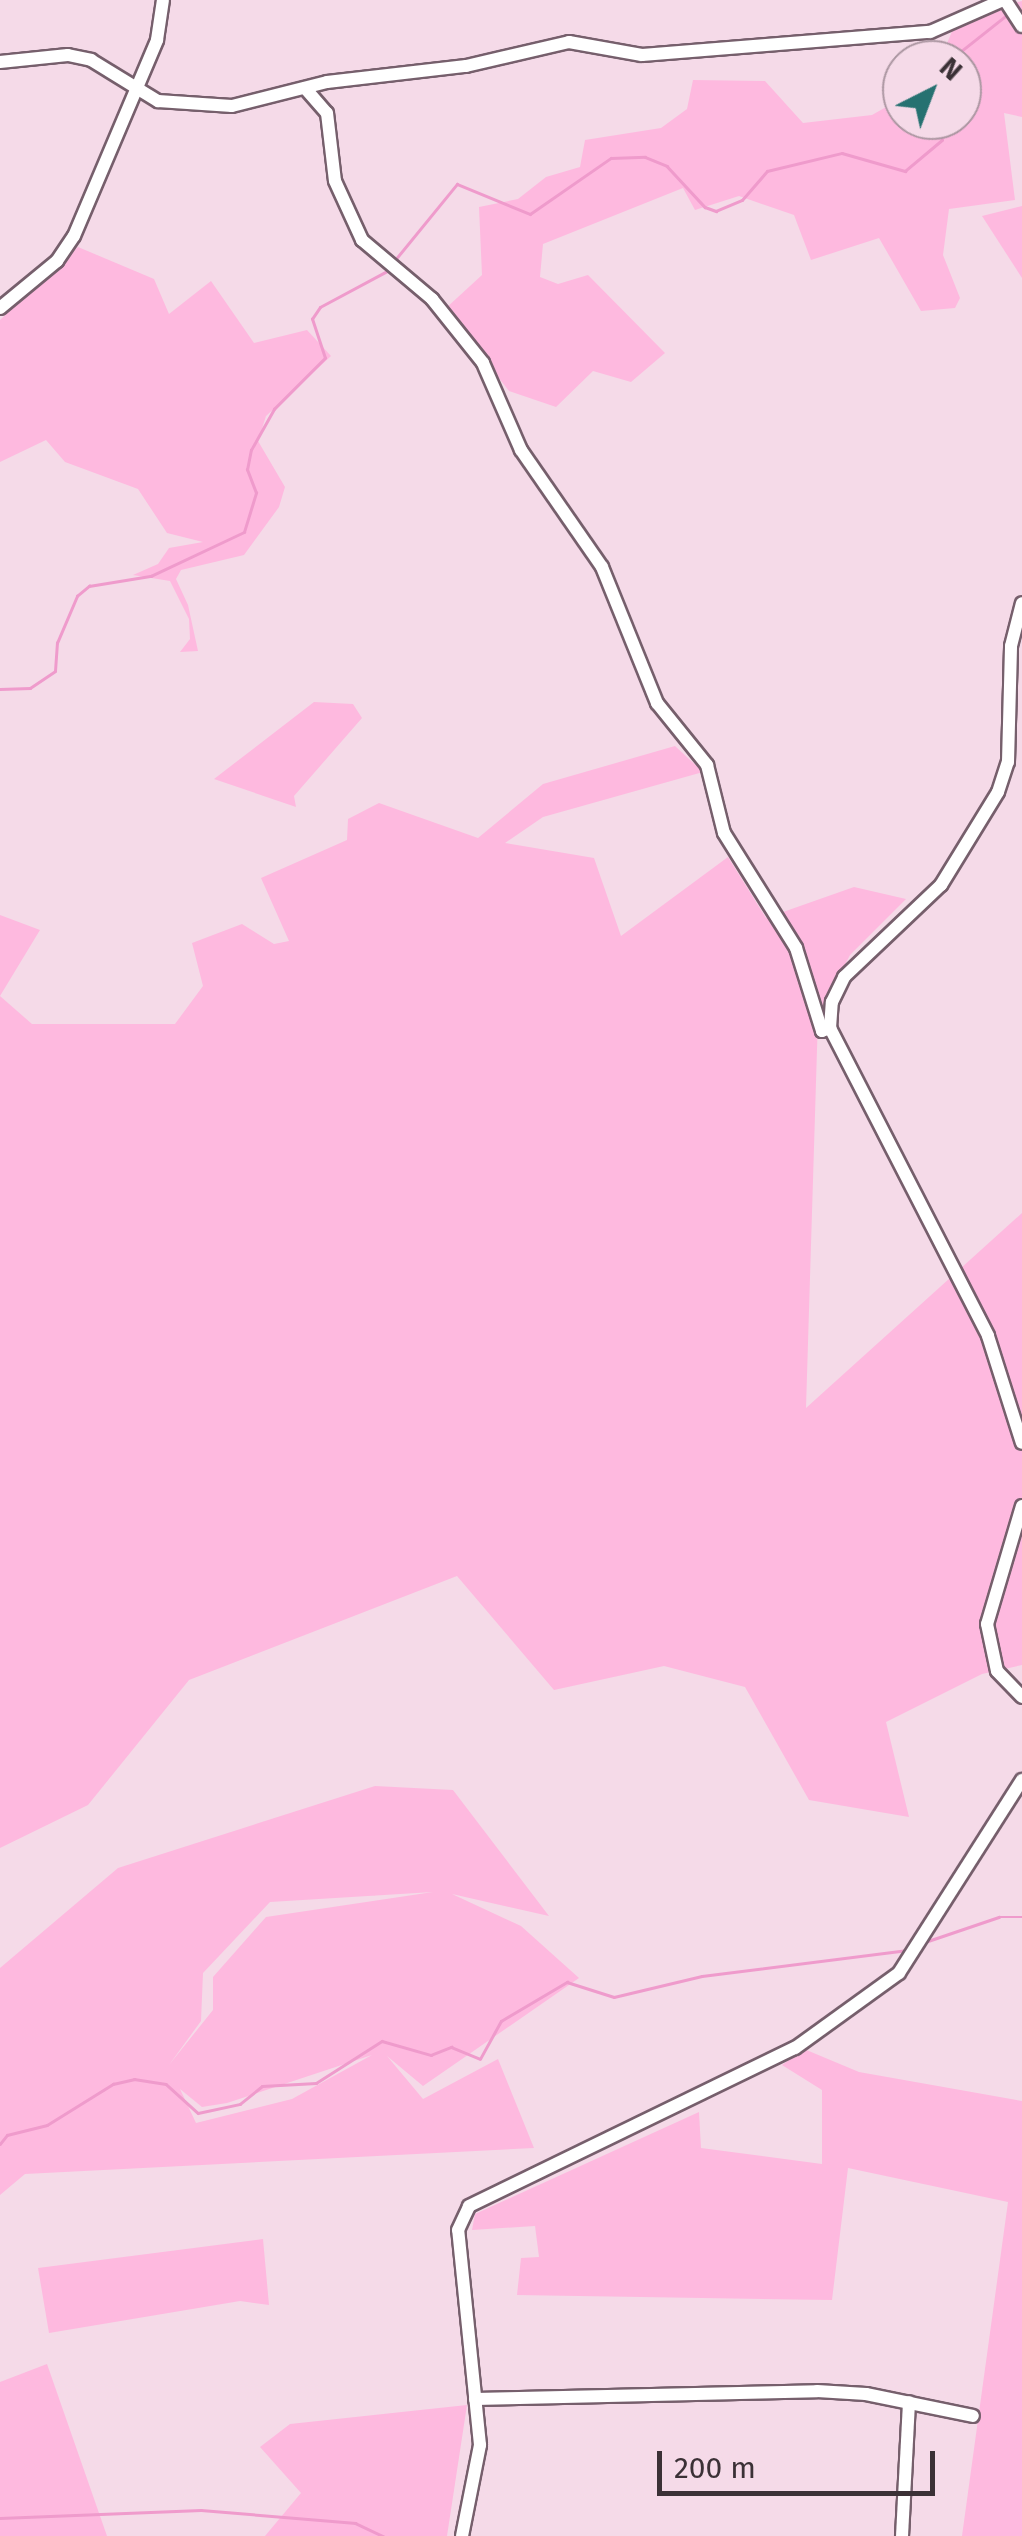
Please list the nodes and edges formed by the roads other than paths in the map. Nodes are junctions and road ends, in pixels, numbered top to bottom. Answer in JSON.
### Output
{"nodes":[{"id":1,"x":163,"y":0,"type":"edge"},
{"id":2,"x":1011,"y":9,"type":"edge"},
{"id":3,"x":0,"y":62,"type":"edge"},
{"id":4,"x":134,"y":88,"type":"junction"},
{"id":5,"x":305,"y":88,"type":"junction"},
{"id":6,"x":0,"y":308,"type":"edge"},
{"id":7,"x":1022,"y":603,"type":"edge"},
{"id":8,"x":830,"y":1028,"type":"junction"},
{"id":9,"x":1022,"y":1443,"type":"edge"},
{"id":10,"x":1022,"y":1506,"type":"edge"},
{"id":11,"x":1022,"y":1697,"type":"edge"},
{"id":12,"x":1022,"y":1780,"type":"edge"},
{"id":13,"x":476,"y":2399,"type":"junction"},
{"id":14,"x":909,"y":2402,"type":"junction"},
{"id":15,"x":973,"y":2416,"type":"dead end"},
{"id":16,"x":462,"y":2536,"type":"edge"},
{"id":17,"x":902,"y":2536,"type":"edge"}],
"edges":[{"from":1,"to":4,"type":"street"},
{"from":2,"to":5,"type":"street"},
{"from":3,"to":4,"type":"street"},
{"from":4,"to":5,"type":"street"},
{"from":4,"to":6,"type":"street"},
{"from":5,"to":8,"type":"street"},
{"from":7,"to":8,"type":"street"},
{"from":8,"to":9,"type":"street"},
{"from":10,"to":11,"type":"street"},
{"from":12,"to":13,"type":"street"},
{"from":13,"to":14,"type":"street"},
{"from":13,"to":16,"type":"street"},
{"from":14,"to":15,"type":"street"},
{"from":14,"to":17,"type":"street"}]}
